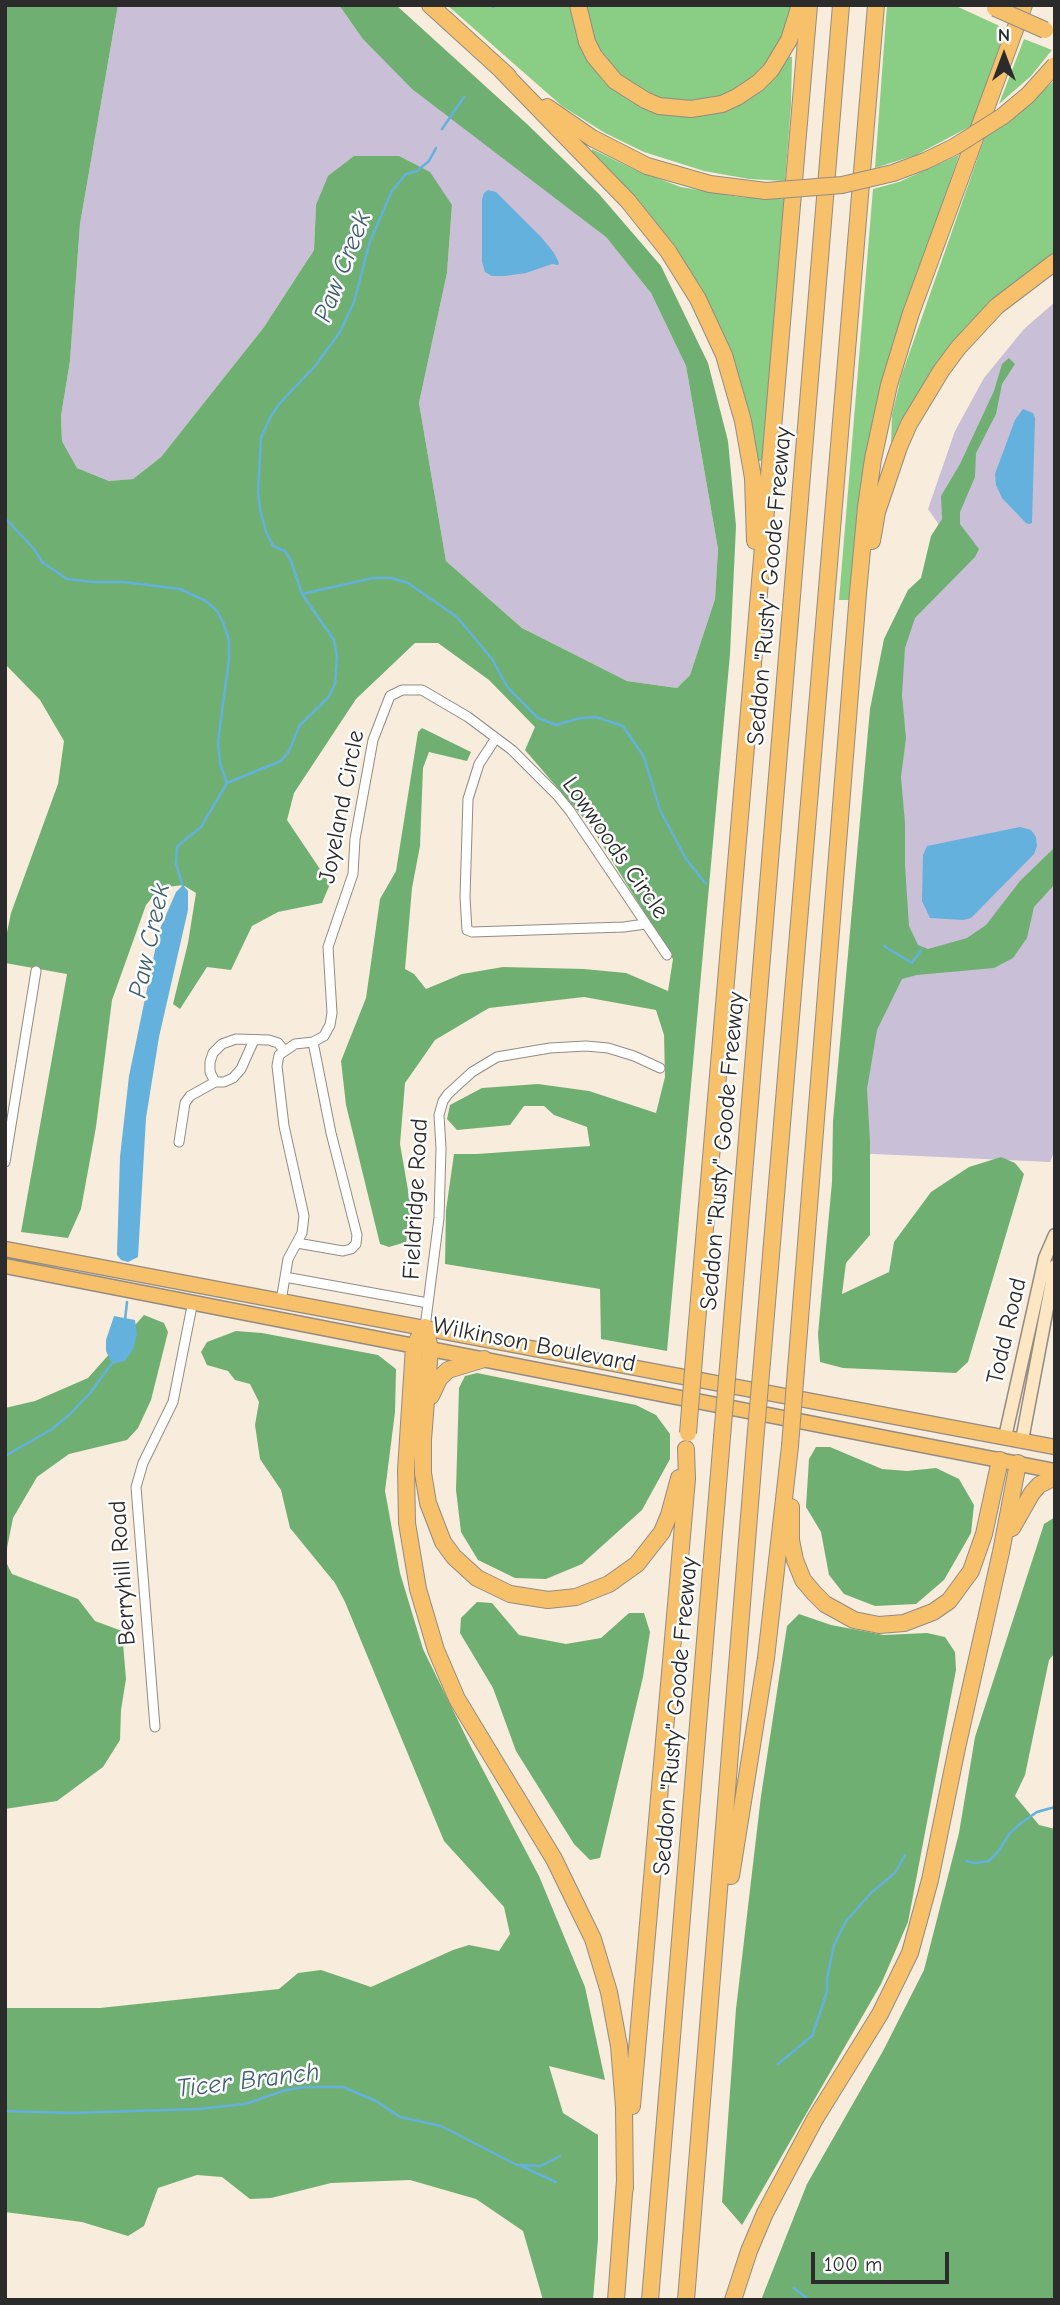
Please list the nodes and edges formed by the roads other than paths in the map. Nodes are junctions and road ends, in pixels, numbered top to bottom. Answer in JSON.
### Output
{"nodes":[{"id":1,"x":430,"y":5,"type":"edge"},
{"id":2,"x":578,"y":5,"type":"edge"},
{"id":3,"x":800,"y":5,"type":"edge"},
{"id":4,"x":809,"y":5,"type":"edge"},
{"id":5,"x":841,"y":5,"type":"edge"},
{"id":6,"x":876,"y":5,"type":"edge"},
{"id":7,"x":1024,"y":5,"type":"edge"},
{"id":8,"x":992,"y":7,"type":"edge"},
{"id":9,"x":1050,"y":32,"type":"edge"},
{"id":10,"x":1055,"y":65,"type":"edge"},
{"id":11,"x":501,"y":70,"type":"junction"},
{"id":12,"x":1055,"y":262,"type":"edge"},
{"id":13,"x":858,"y":593,"type":"junction"},
{"id":14,"x":756,"y":613,"type":"junction"},
{"id":15,"x":496,"y":738,"type":"junction"},
{"id":16,"x":645,"y":924,"type":"junction"},
{"id":17,"x":667,"y":955,"type":"dead end"},
{"id":18,"x":36,"y":971,"type":"dead end"},
{"id":19,"x":254,"y":1040,"type":"junction"},
{"id":20,"x":313,"y":1042,"type":"junction"},
{"id":21,"x":284,"y":1050,"type":"junction"},
{"id":22,"x":660,"y":1068,"type":"dead end"},
{"id":23,"x":215,"y":1082,"type":"junction"},
{"id":24,"x":179,"y":1142,"type":"dead end"},
{"id":25,"x":5,"y":1162,"type":"edge"},
{"id":26,"x":1055,"y":1234,"type":"edge"},
{"id":27,"x":297,"y":1243,"type":"junction"},
{"id":28,"x":5,"y":1249,"type":"edge"},
{"id":29,"x":5,"y":1266,"type":"edge"},
{"id":30,"x":1055,"y":1266,"type":"edge"},
{"id":31,"x":285,"y":1277,"type":"junction"},
{"id":32,"x":193,"y":1301,"type":"junction"},
{"id":33,"x":281,"y":1301,"type":"junction"},
{"id":34,"x":428,"y":1303,"type":"junction"},
{"id":35,"x":370,"y":1317,"type":"junction"},
{"id":36,"x":425,"y":1327,"type":"junction"},
{"id":37,"x":422,"y":1348,"type":"junction"},
{"id":38,"x":484,"y":1359,"type":"junction"},
{"id":39,"x":426,"y":1408,"type":"junction"},
{"id":40,"x":1005,"y":1437,"type":"junction"},
{"id":41,"x":1022,"y":1440,"type":"junction"},
{"id":42,"x":687,"y":1441,"type":"junction"},
{"id":43,"x":790,"y":1446,"type":"junction"},
{"id":44,"x":1055,"y":1447,"type":"edge"},
{"id":45,"x":1000,"y":1460,"type":"junction"},
{"id":46,"x":1018,"y":1463,"type":"junction"},
{"id":47,"x":1055,"y":1471,"type":"edge"},
{"id":48,"x":1055,"y":1477,"type":"edge"},
{"id":49,"x":1001,"y":1552,"type":"junction"},
{"id":50,"x":155,"y":1727,"type":"dead end"},
{"id":51,"x":714,"y":1975,"type":"junction"},
{"id":52,"x":625,"y":2189,"type":"junction"},
{"id":53,"x":616,"y":2300,"type":"edge"},
{"id":54,"x":650,"y":2300,"type":"edge"},
{"id":55,"x":687,"y":2300,"type":"edge"},
{"id":56,"x":733,"y":2300,"type":"edge"}],
"edges":[{"from":1,"to":11,"type":"highway"},
{"from":2,"to":3,"type":"highway"},
{"from":4,"to":14,"type":"highway"},
{"from":5,"to":54,"type":"highway","name":"Seddon \"Rusty\" Goode Freeway","bridge":true},
{"from":6,"to":51,"type":"highway","bridge":true},
{"from":7,"to":13,"type":"highway"},
{"from":8,"to":9,"type":"highway","bridge":true},
{"from":10,"to":11,"type":"highway","bridge":true},
{"from":11,"to":14,"type":"highway"},
{"from":12,"to":13,"type":"highway"},
{"from":13,"to":43,"type":"highway","bridge":true},
{"from":14,"to":42,"type":"highway","bridge":true},
{"from":15,"to":16,"type":"street","name":"Lowwoods Circle"},
{"from":15,"to":16,"type":"street"},
{"from":15,"to":20,"type":"street","name":"Joyeland Circle"},
{"from":16,"to":17,"type":"street","name":"Lowwoods Circle"},
{"from":18,"to":25,"type":"street"},
{"from":19,"to":21,"type":"street"},
{"from":19,"to":23,"type":"street"},
{"from":19,"to":23,"type":"street"},
{"from":20,"to":21,"type":"street"},
{"from":20,"to":27,"type":"street"},
{"from":21,"to":27,"type":"street"},
{"from":22,"to":34,"type":"street","name":"Fieldridge Road"},
{"from":23,"to":24,"type":"street"},
{"from":26,"to":40,"type":"street","name":"Todd Road"},
{"from":27,"to":31,"type":"street"},
{"from":28,"to":33,"type":"main road","name":"Wilkinson Boulevard"},
{"from":29,"to":32,"type":"main road","name":"Wilkinson Boulevard"},
{"from":30,"to":41,"type":"street","name":"Todd Road"},
{"from":31,"to":33,"type":"street"},
{"from":31,"to":34,"type":"street"},
{"from":32,"to":35,"type":"main road"},
{"from":32,"to":37,"type":"main road","name":"Wilkinson Boulevard"},
{"from":32,"to":50,"type":"street","name":"Berryhill Road"},
{"from":33,"to":35,"type":"main road","name":"Wilkinson Boulevard"},
{"from":34,"to":36,"type":"street","name":"Fieldridge Road"},
{"from":35,"to":36,"type":"main road","name":"Wilkinson Boulevard"},
{"from":36,"to":37,"type":"highway"},
{"from":36,"to":40,"type":"main road","name":"Wilkinson Boulevard"},
{"from":37,"to":38,"type":"main road","name":"Wilkinson Boulevard"},
{"from":37,"to":39,"type":"highway"},
{"from":37,"to":52,"type":"highway"},
{"from":38,"to":39,"type":"highway"},
{"from":38,"to":45,"type":"main road","name":"Wilkinson Boulevard"},
{"from":39,"to":42,"type":"highway"},
{"from":40,"to":41,"type":"main road","name":"Wilkinson Boulevard"},
{"from":40,"to":45,"type":"main road"},
{"from":41,"to":44,"type":"main road","name":"Wilkinson Boulevard"},
{"from":41,"to":46,"type":"main road"},
{"from":42,"to":52,"type":"highway"},
{"from":43,"to":45,"type":"highway"},
{"from":43,"to":51,"type":"highway"},
{"from":45,"to":46,"type":"main road","name":"Wilkinson Boulevard"},
{"from":46,"to":47,"type":"main road","name":"Wilkinson Boulevard"},
{"from":46,"to":49,"type":"highway"},
{"from":48,"to":49,"type":"highway"},
{"from":49,"to":56,"type":"highway"},
{"from":51,"to":55,"type":"highway"},
{"from":52,"to":53,"type":"highway"}]}
